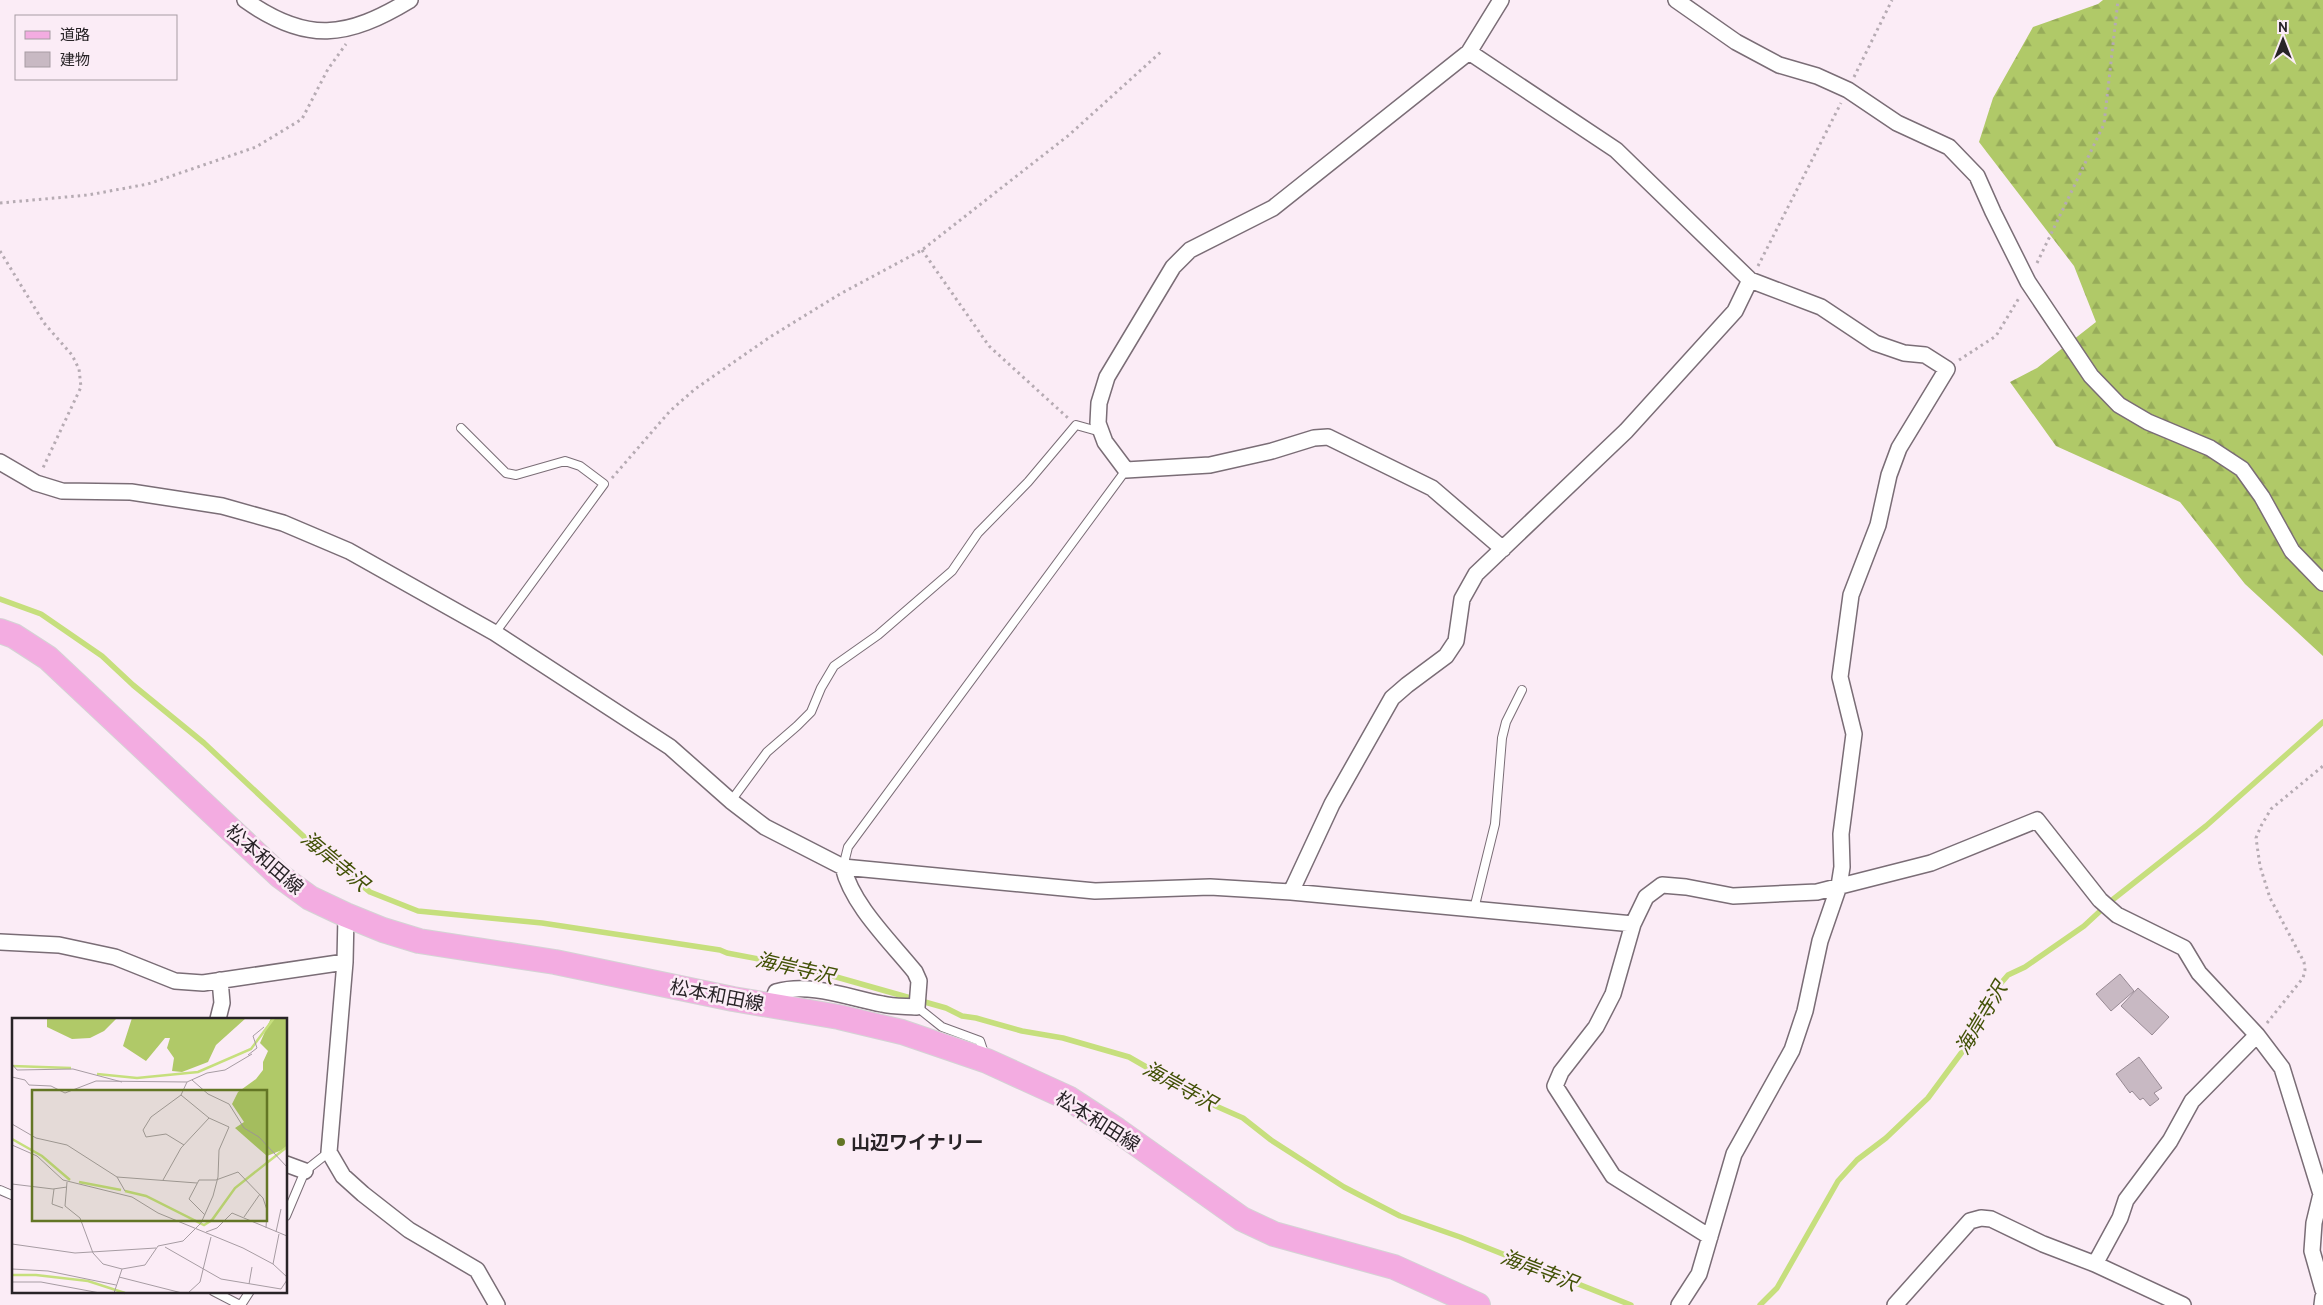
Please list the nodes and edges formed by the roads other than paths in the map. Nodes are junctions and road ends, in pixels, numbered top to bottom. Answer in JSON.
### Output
{"nodes":[{"id":1,"x":245,"y":0,"type":"edge"},
{"id":2,"x":410,"y":0,"type":"edge"},
{"id":3,"x":1500,"y":0,"type":"edge"},
{"id":4,"x":1676,"y":0,"type":"edge"},
{"id":5,"x":1469,"y":52,"type":"junction"},
{"id":6,"x":1750,"y":280,"type":"junction"},
{"id":7,"x":461,"y":428,"type":"dead end"},
{"id":8,"x":1102,"y":432,"type":"junction"},
{"id":9,"x":0,"y":462,"type":"edge"},
{"id":10,"x":1126,"y":470,"type":"junction"},
{"id":11,"x":1503,"y":549,"type":"junction"},
{"id":12,"x":2323,"y":583,"type":"edge"},
{"id":13,"x":0,"y":631,"type":"edge"},
{"id":14,"x":495,"y":633,"type":"junction"},
{"id":15,"x":1522,"y":690,"type":"dead end"},
{"id":16,"x":731,"y":801,"type":"junction"},
{"id":17,"x":843,"y":867,"type":"junction"},
{"id":18,"x":1839,"y":886,"type":"junction"},
{"id":19,"x":1291,"y":892,"type":"junction"},
{"id":20,"x":1474,"y":909,"type":"junction"},
{"id":21,"x":346,"y":915,"type":"junction"},
{"id":22,"x":1633,"y":924,"type":"junction"},
{"id":23,"x":0,"y":942,"type":"edge"},
{"id":24,"x":344,"y":962,"type":"junction"},
{"id":25,"x":220,"y":980,"type":"junction"},
{"id":26,"x":770,"y":1005,"type":"junction"},
{"id":27,"x":917,"y":1007,"type":"junction"},
{"id":28,"x":218,"y":1018,"type":"edge"},
{"id":29,"x":2257,"y":1035,"type":"junction"},
{"id":30,"x":987,"y":1061,"type":"junction"},
{"id":31,"x":329,"y":1152,"type":"junction"},
{"id":32,"x":288,"y":1165,"type":"edge"},
{"id":33,"x":305,"y":1172,"type":"junction"},
{"id":34,"x":0,"y":1190,"type":"edge"},
{"id":35,"x":12,"y":1195,"type":"edge"},
{"id":36,"x":288,"y":1211,"type":"edge"},
{"id":37,"x":1710,"y":1237,"type":"junction"},
{"id":38,"x":2095,"y":1264,"type":"junction"},
{"id":39,"x":2323,"y":1290,"type":"edge"},
{"id":40,"x":216,"y":1292,"type":"edge"},
{"id":41,"x":249,"y":1292,"type":"edge"},
{"id":42,"x":2323,"y":1297,"type":"edge"},
{"id":43,"x":241,"y":1305,"type":"edge"},
{"id":44,"x":497,"y":1305,"type":"edge"},
{"id":45,"x":1478,"y":1305,"type":"edge"},
{"id":46,"x":1680,"y":1305,"type":"edge"},
{"id":47,"x":1895,"y":1305,"type":"edge"},
{"id":48,"x":2183,"y":1305,"type":"edge"},
{"id":49,"x":2322,"y":1305,"type":"edge"}],
"edges":[{"from":1,"to":2,"type":"street"},
{"from":3,"to":5,"type":"street"},
{"from":4,"to":12,"type":"street"},
{"from":5,"to":6,"type":"street"},
{"from":5,"to":8,"type":"street"},
{"from":6,"to":11,"type":"street"},
{"from":6,"to":18,"type":"street"},
{"from":7,"to":14,"type":"lane"},
{"from":8,"to":10,"type":"street"},
{"from":8,"to":16,"type":"lane"},
{"from":9,"to":14,"type":"street"},
{"from":10,"to":11,"type":"street"},
{"from":10,"to":17,"type":"lane"},
{"from":11,"to":19,"type":"street"},
{"from":13,"to":21,"type":"main road","name":"松本和田線"},
{"from":14,"to":16,"type":"street"},
{"from":15,"to":20,"type":"lane"},
{"from":16,"to":17,"type":"street"},
{"from":17,"to":19,"type":"street"},
{"from":17,"to":27,"type":"street"},
{"from":18,"to":22,"type":"street"},
{"from":18,"to":29,"type":"street"},
{"from":18,"to":37,"type":"street"},
{"from":19,"to":20,"type":"street"},
{"from":20,"to":22,"type":"street"},
{"from":21,"to":24,"type":"street"},
{"from":21,"to":26,"type":"main road","name":"松本和田線"},
{"from":22,"to":37,"type":"street"},
{"from":23,"to":25,"type":"street"},
{"from":24,"to":25,"type":"street"},
{"from":24,"to":31,"type":"street"},
{"from":25,"to":28,"type":"street"},
{"from":26,"to":27,"type":"street"},
{"from":26,"to":30,"type":"main road","name":"松本和田線"},
{"from":27,"to":30,"type":"lane"},
{"from":29,"to":38,"type":"street"},
{"from":29,"to":39,"type":"street"},
{"from":30,"to":45,"type":"main road","name":"松本和田線"},
{"from":31,"to":33,"type":"lane"},
{"from":31,"to":44,"type":"street"},
{"from":32,"to":33,"type":"street"},
{"from":33,"to":36,"type":"lane"},
{"from":34,"to":35,"type":"lane"},
{"from":37,"to":46,"type":"street"},
{"from":38,"to":47,"type":"street"},
{"from":38,"to":48,"type":"street"},
{"from":40,"to":43,"type":"lane"},
{"from":41,"to":43,"type":"lane"},
{"from":42,"to":49,"type":"street"}]}
